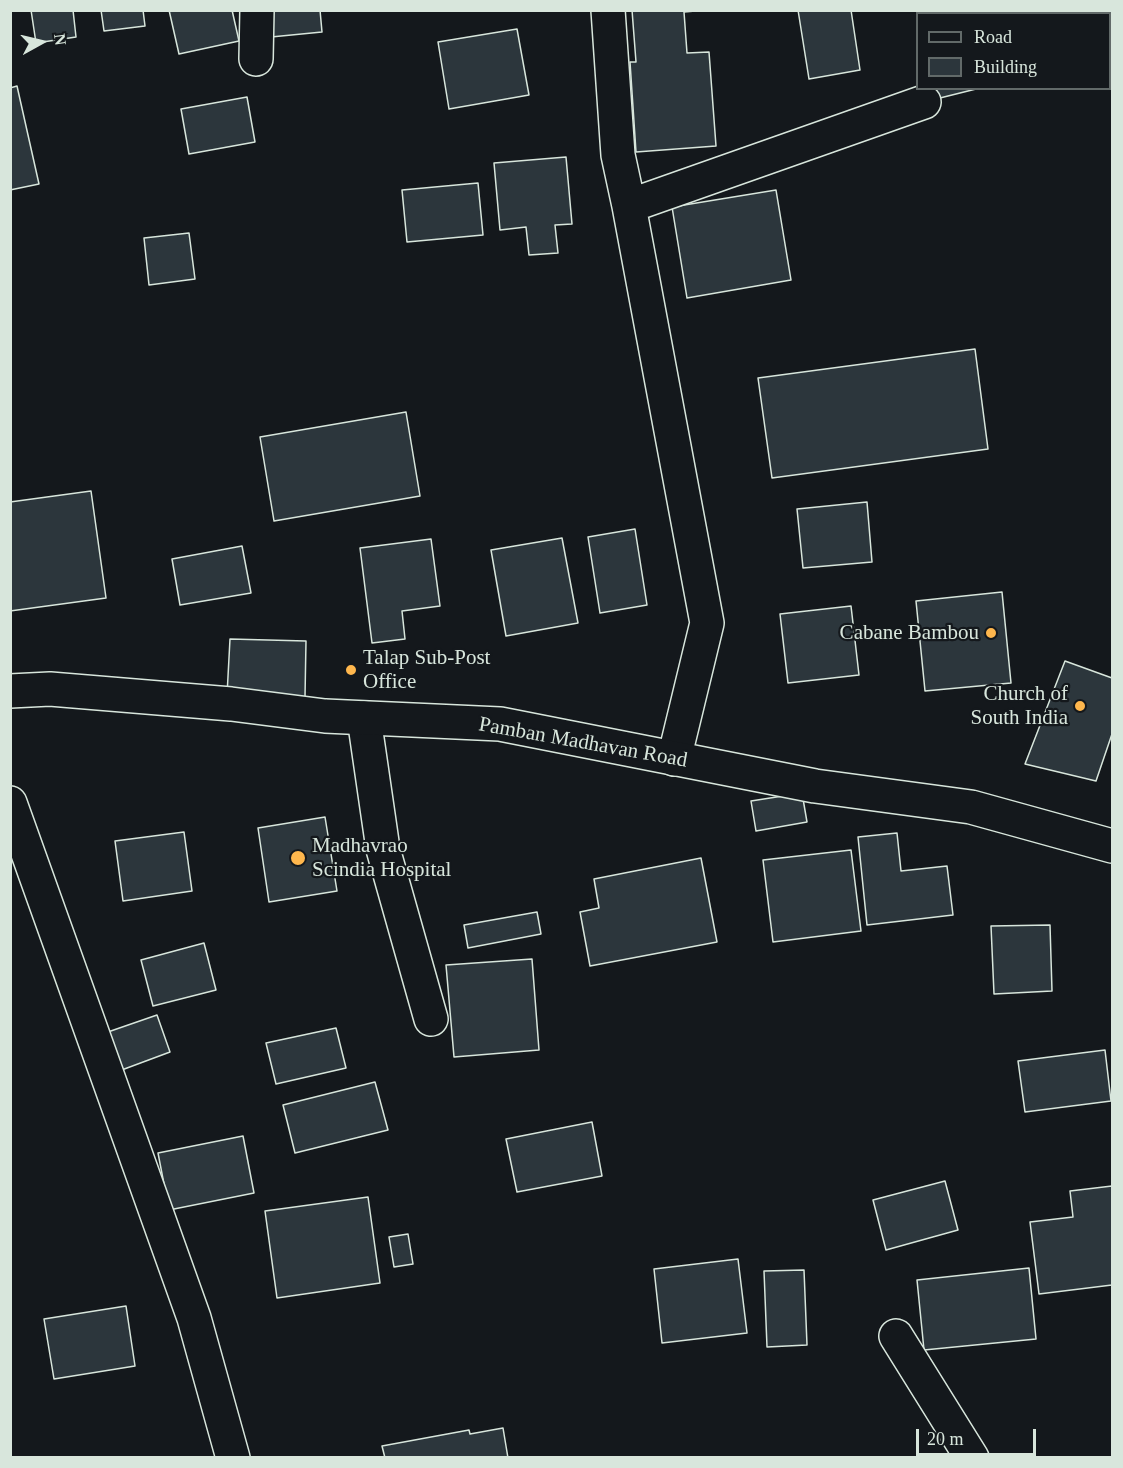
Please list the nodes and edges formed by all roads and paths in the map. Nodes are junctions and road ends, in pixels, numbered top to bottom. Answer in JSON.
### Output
{"nodes":[{"id":1,"x":257,"y":10,"type":"edge"},
{"id":2,"x":608,"y":10,"type":"edge"},
{"id":3,"x":256,"y":59,"type":"dead end"},
{"id":4,"x":924,"y":102,"type":"dead end"},
{"id":5,"x":629,"y":206,"type":"junction"},
{"id":6,"x":10,"y":691,"type":"edge"},
{"id":7,"x":364,"y":717,"type":"junction"},
{"id":8,"x":674,"y":759,"type":"junction"},
{"id":9,"x":10,"y":803,"type":"edge"},
{"id":10,"x":1113,"y":846,"type":"edge"},
{"id":11,"x":431,"y":1019,"type":"dead end"},
{"id":12,"x":896,"y":1336,"type":"dead end"},
{"id":13,"x":233,"y":1458,"type":"edge"},
{"id":14,"x":972,"y":1458,"type":"edge"}],
"edges":[{"from":1,"to":3,"type":"street"},
{"from":2,"to":5,"type":"street"},
{"from":4,"to":5,"type":"street"},
{"from":5,"to":8,"type":"street"},
{"from":6,"to":7,"type":"street","name":"Pamban Madhavan Road"},
{"from":7,"to":8,"type":"street","name":"Pamban Madhavan Road"},
{"from":7,"to":11,"type":"street"},
{"from":8,"to":10,"type":"street","name":"Pamban Madhavan Road"},
{"from":9,"to":13,"type":"street"},
{"from":12,"to":14,"type":"street"}]}
